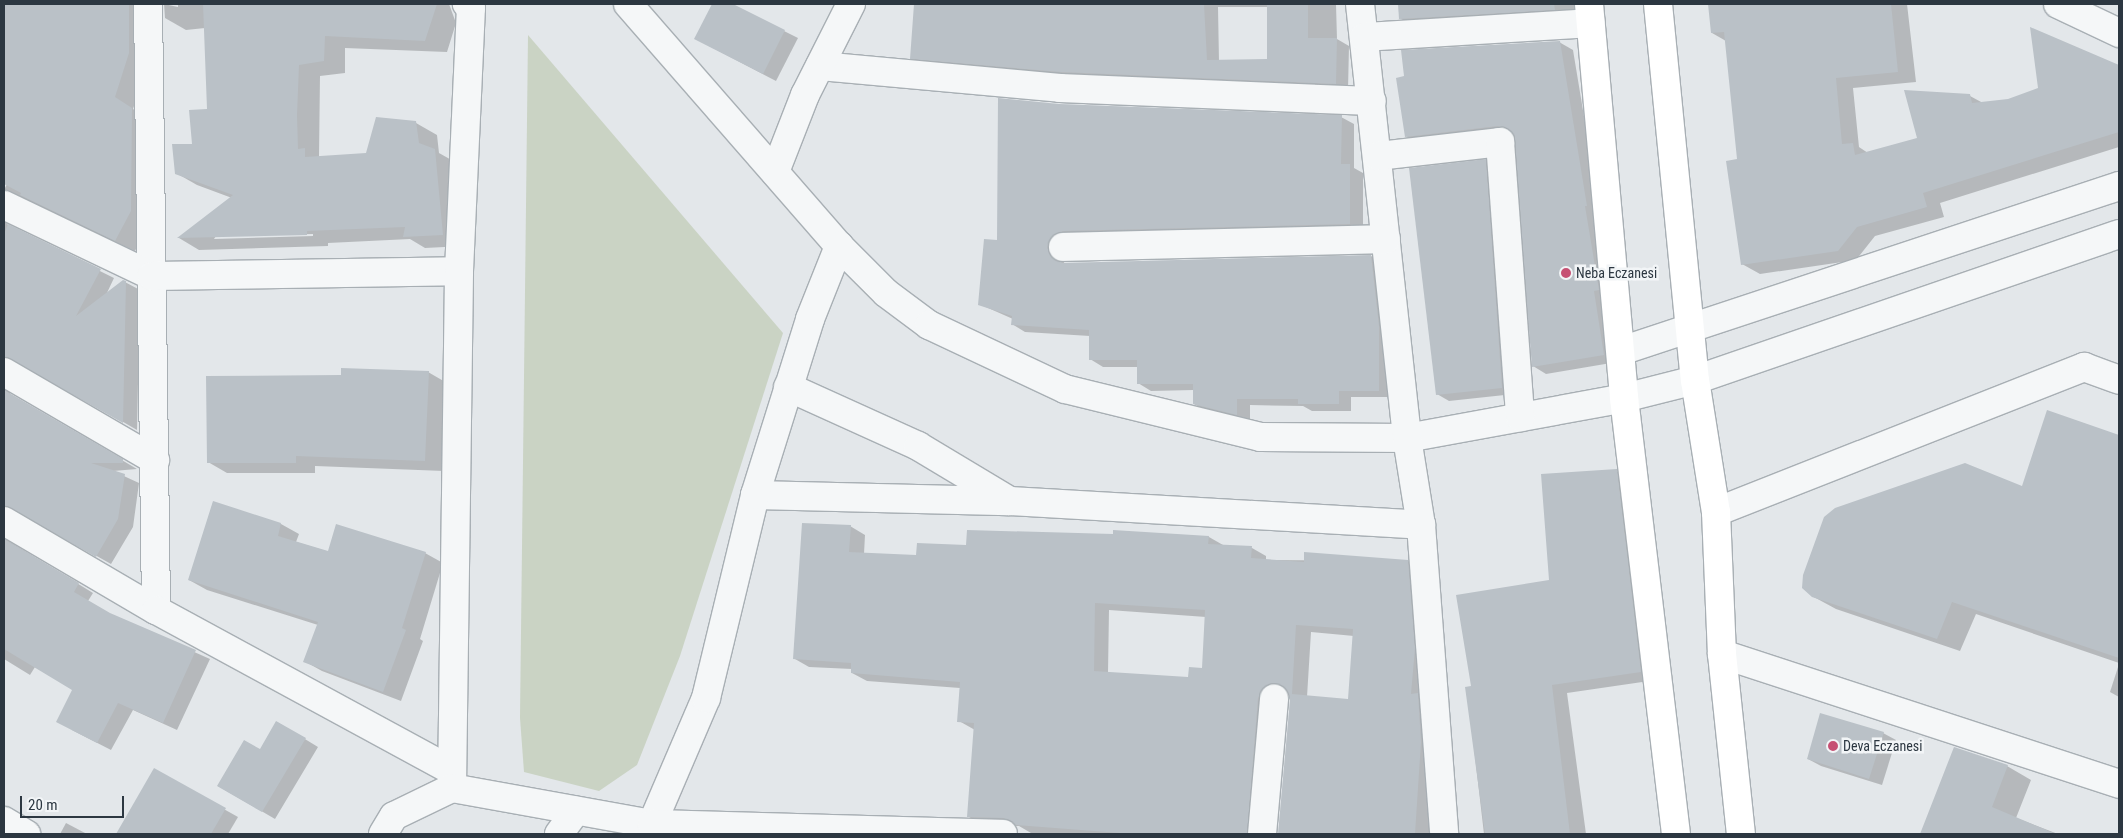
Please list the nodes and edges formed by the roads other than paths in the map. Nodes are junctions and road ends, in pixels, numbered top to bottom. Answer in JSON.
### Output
{"nodes":[{"id":1,"x":148,"y":4,"type":"edge"},
{"id":2,"x":467,"y":4,"type":"edge"},
{"id":3,"x":628,"y":4,"type":"edge"},
{"id":4,"x":851,"y":4,"type":"edge"},
{"id":5,"x":1360,"y":4,"type":"edge"},
{"id":6,"x":1658,"y":4,"type":"edge"},
{"id":7,"x":2058,"y":4,"type":"edge"},
{"id":8,"x":1590,"y":14,"type":"edge"},
{"id":9,"x":2119,"y":34,"type":"edge"},
{"id":10,"x":1364,"y":37,"type":"junction"},
{"id":11,"x":820,"y":66,"type":"junction"},
{"id":12,"x":1372,"y":101,"type":"junction"},
{"id":13,"x":1378,"y":156,"type":"junction"},
{"id":14,"x":775,"y":172,"type":"junction"},
{"id":15,"x":2119,"y":186,"type":"edge"},
{"id":16,"x":4,"y":205,"type":"edge"},
{"id":17,"x":2119,"y":234,"type":"edge"},
{"id":18,"x":1386,"y":239,"type":"junction"},
{"id":19,"x":839,"y":246,"type":"junction"},
{"id":20,"x":1063,"y":246,"type":"dead end"},
{"id":21,"x":460,"y":271,"type":"junction"},
{"id":22,"x":152,"y":276,"type":"junction"},
{"id":23,"x":1690,"y":329,"type":"junction"},
{"id":24,"x":1621,"y":351,"type":"junction"},
{"id":25,"x":2119,"y":357,"type":"edge"},
{"id":26,"x":2084,"y":367,"type":"junction"},
{"id":27,"x":4,"y":372,"type":"edge"},
{"id":28,"x":1695,"y":380,"type":"junction"},
{"id":29,"x":2119,"y":380,"type":"edge"},
{"id":30,"x":788,"y":387,"type":"junction"},
{"id":31,"x":1624,"y":398,"type":"junction"},
{"id":32,"x":1520,"y":417,"type":"junction"},
{"id":33,"x":1407,"y":438,"type":"junction"},
{"id":34,"x":155,"y":460,"type":"junction"},
{"id":35,"x":755,"y":495,"type":"junction"},
{"id":36,"x":1010,"y":501,"type":"junction"},
{"id":37,"x":1716,"y":512,"type":"junction"},
{"id":38,"x":4,"y":521,"type":"edge"},
{"id":39,"x":1421,"y":525,"type":"junction"},
{"id":40,"x":156,"y":610,"type":"junction"},
{"id":41,"x":1722,"y":654,"type":"junction"},
{"id":42,"x":1274,"y":699,"type":"dead end"},
{"id":43,"x":452,"y":779,"type":"junction"},
{"id":44,"x":2119,"y":784,"type":"edge"},
{"id":45,"x":4,"y":821,"type":"edge"},
{"id":46,"x":570,"y":823,"type":"edge"},
{"id":47,"x":652,"y":824,"type":"junction"},
{"id":48,"x":26,"y":834,"type":"edge"},
{"id":49,"x":383,"y":834,"type":"edge"},
{"id":50,"x":559,"y":834,"type":"edge"},
{"id":51,"x":1003,"y":834,"type":"edge"},
{"id":52,"x":1262,"y":834,"type":"edge"},
{"id":53,"x":1444,"y":834,"type":"edge"},
{"id":54,"x":1676,"y":834,"type":"edge"},
{"id":55,"x":1741,"y":834,"type":"edge"}],
"edges":[{"from":1,"to":22,"type":"street"},
{"from":2,"to":21,"type":"street"},
{"from":3,"to":14,"type":"street"},
{"from":4,"to":11,"type":"street"},
{"from":5,"to":10,"type":"street"},
{"from":6,"to":23,"type":"main road"},
{"from":7,"to":9,"type":"street"},
{"from":8,"to":10,"type":"street"},
{"from":8,"to":24,"type":"main road"},
{"from":10,"to":12,"type":"street"},
{"from":11,"to":12,"type":"street"},
{"from":11,"to":14,"type":"street"},
{"from":12,"to":13,"type":"street"},
{"from":13,"to":18,"type":"street"},
{"from":13,"to":32,"type":"street"},
{"from":14,"to":19,"type":"street"},
{"from":15,"to":23,"type":"street"},
{"from":16,"to":22,"type":"street"},
{"from":17,"to":28,"type":"street"},
{"from":18,"to":20,"type":"street"},
{"from":18,"to":33,"type":"street"},
{"from":19,"to":30,"type":"street"},
{"from":19,"to":33,"type":"street"},
{"from":21,"to":22,"type":"street"},
{"from":21,"to":43,"type":"street"},
{"from":22,"to":34,"type":"street"},
{"from":23,"to":24,"type":"street"},
{"from":23,"to":28,"type":"main road"},
{"from":24,"to":31,"type":"main road"},
{"from":25,"to":26,"type":"street"},
{"from":26,"to":29,"type":"street"},
{"from":26,"to":37,"type":"street"},
{"from":27,"to":34,"type":"street"},
{"from":28,"to":31,"type":"street"},
{"from":28,"to":37,"type":"main road"},
{"from":30,"to":35,"type":"street"},
{"from":30,"to":36,"type":"street"},
{"from":31,"to":32,"type":"street"},
{"from":31,"to":54,"type":"main road"},
{"from":32,"to":33,"type":"street"},
{"from":33,"to":39,"type":"street"},
{"from":34,"to":40,"type":"street"},
{"from":35,"to":36,"type":"street"},
{"from":35,"to":47,"type":"street"},
{"from":36,"to":39,"type":"street"},
{"from":37,"to":41,"type":"main road"},
{"from":38,"to":40,"type":"street"},
{"from":39,"to":53,"type":"street"},
{"from":40,"to":43,"type":"street"},
{"from":41,"to":44,"type":"street"},
{"from":41,"to":55,"type":"main road"},
{"from":42,"to":52,"type":"street"},
{"from":43,"to":46,"type":"street"},
{"from":43,"to":49,"type":"street"},
{"from":45,"to":48,"type":"street"},
{"from":46,"to":47,"type":"street"},
{"from":46,"to":50,"type":"street"},
{"from":47,"to":51,"type":"street"}]}
